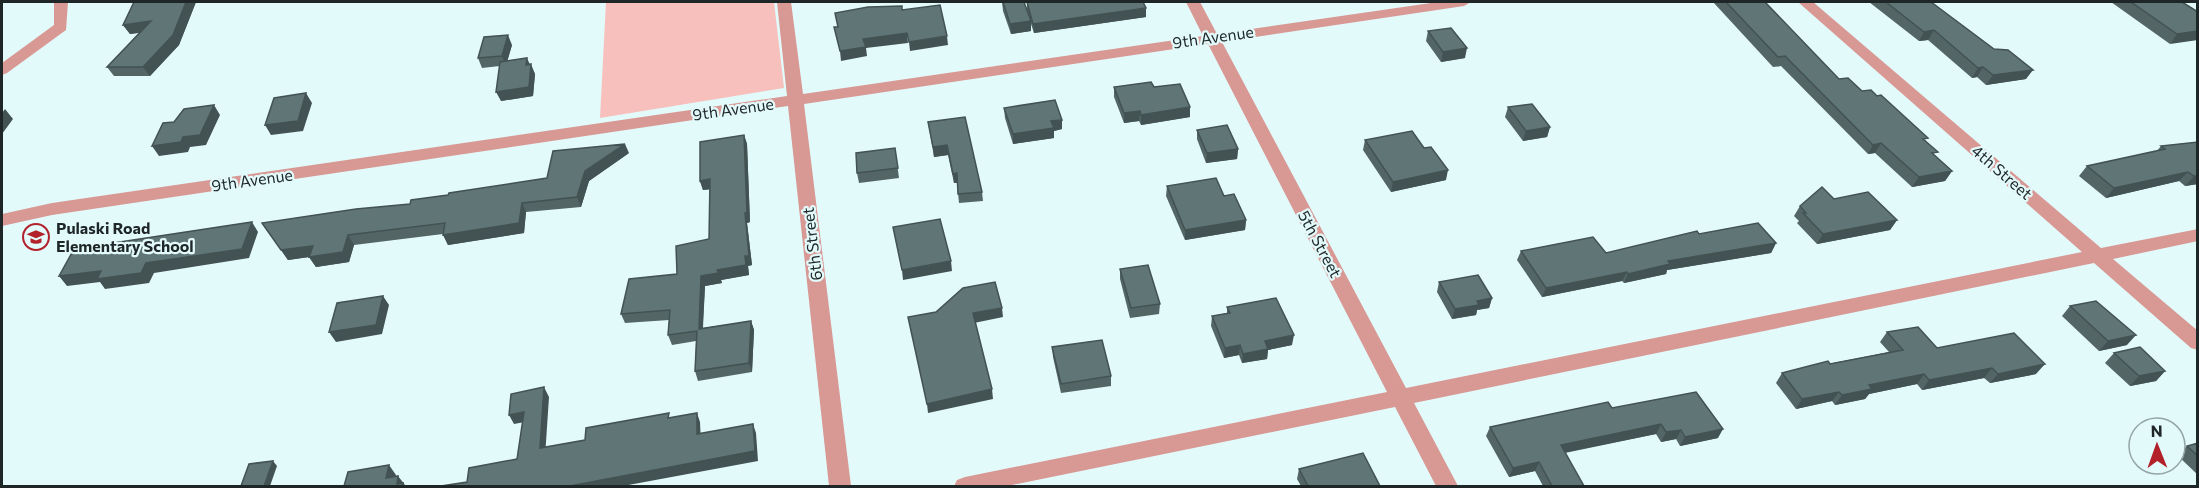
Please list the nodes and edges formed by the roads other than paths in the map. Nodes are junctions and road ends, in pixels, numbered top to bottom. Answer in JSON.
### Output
{"nodes":[{"id":1,"x":61,"y":2,"type":"edge"},
{"id":2,"x":784,"y":2,"type":"edge"},
{"id":3,"x":1193,"y":2,"type":"edge"},
{"id":4,"x":1464,"y":2,"type":"edge"},
{"id":5,"x":1805,"y":2,"type":"edge"},
{"id":6,"x":1212,"y":37,"type":"junction"},
{"id":7,"x":2,"y":70,"type":"edge"},
{"id":8,"x":795,"y":100,"type":"junction"},
{"id":9,"x":2,"y":220,"type":"edge"},
{"id":10,"x":2198,"y":235,"type":"edge"},
{"id":11,"x":2097,"y":255,"type":"junction"},
{"id":12,"x":2198,"y":343,"type":"edge"},
{"id":13,"x":1401,"y":399,"type":"junction"},
{"id":14,"x":840,"y":486,"type":"edge"},
{"id":15,"x":965,"y":486,"type":"edge"},
{"id":16,"x":1447,"y":486,"type":"edge"}],
"edges":[{"from":1,"to":7,"type":"street"},
{"from":2,"to":8,"type":"street","name":"6th Street"},
{"from":3,"to":6,"type":"street","name":"5th Street"},
{"from":4,"to":6,"type":"street","name":"9th Avenue"},
{"from":5,"to":11,"type":"street","name":"4th Street"},
{"from":6,"to":8,"type":"street","name":"9th Avenue"},
{"from":6,"to":13,"type":"street","name":"5th Street"},
{"from":8,"to":9,"type":"street","name":"9th Avenue"},
{"from":8,"to":14,"type":"street","name":"6th Street"},
{"from":10,"to":11,"type":"street"},
{"from":11,"to":12,"type":"street","name":"4th Street"},
{"from":11,"to":13,"type":"street"},
{"from":13,"to":15,"type":"street"},
{"from":13,"to":16,"type":"street","name":"5th Street"}]}
